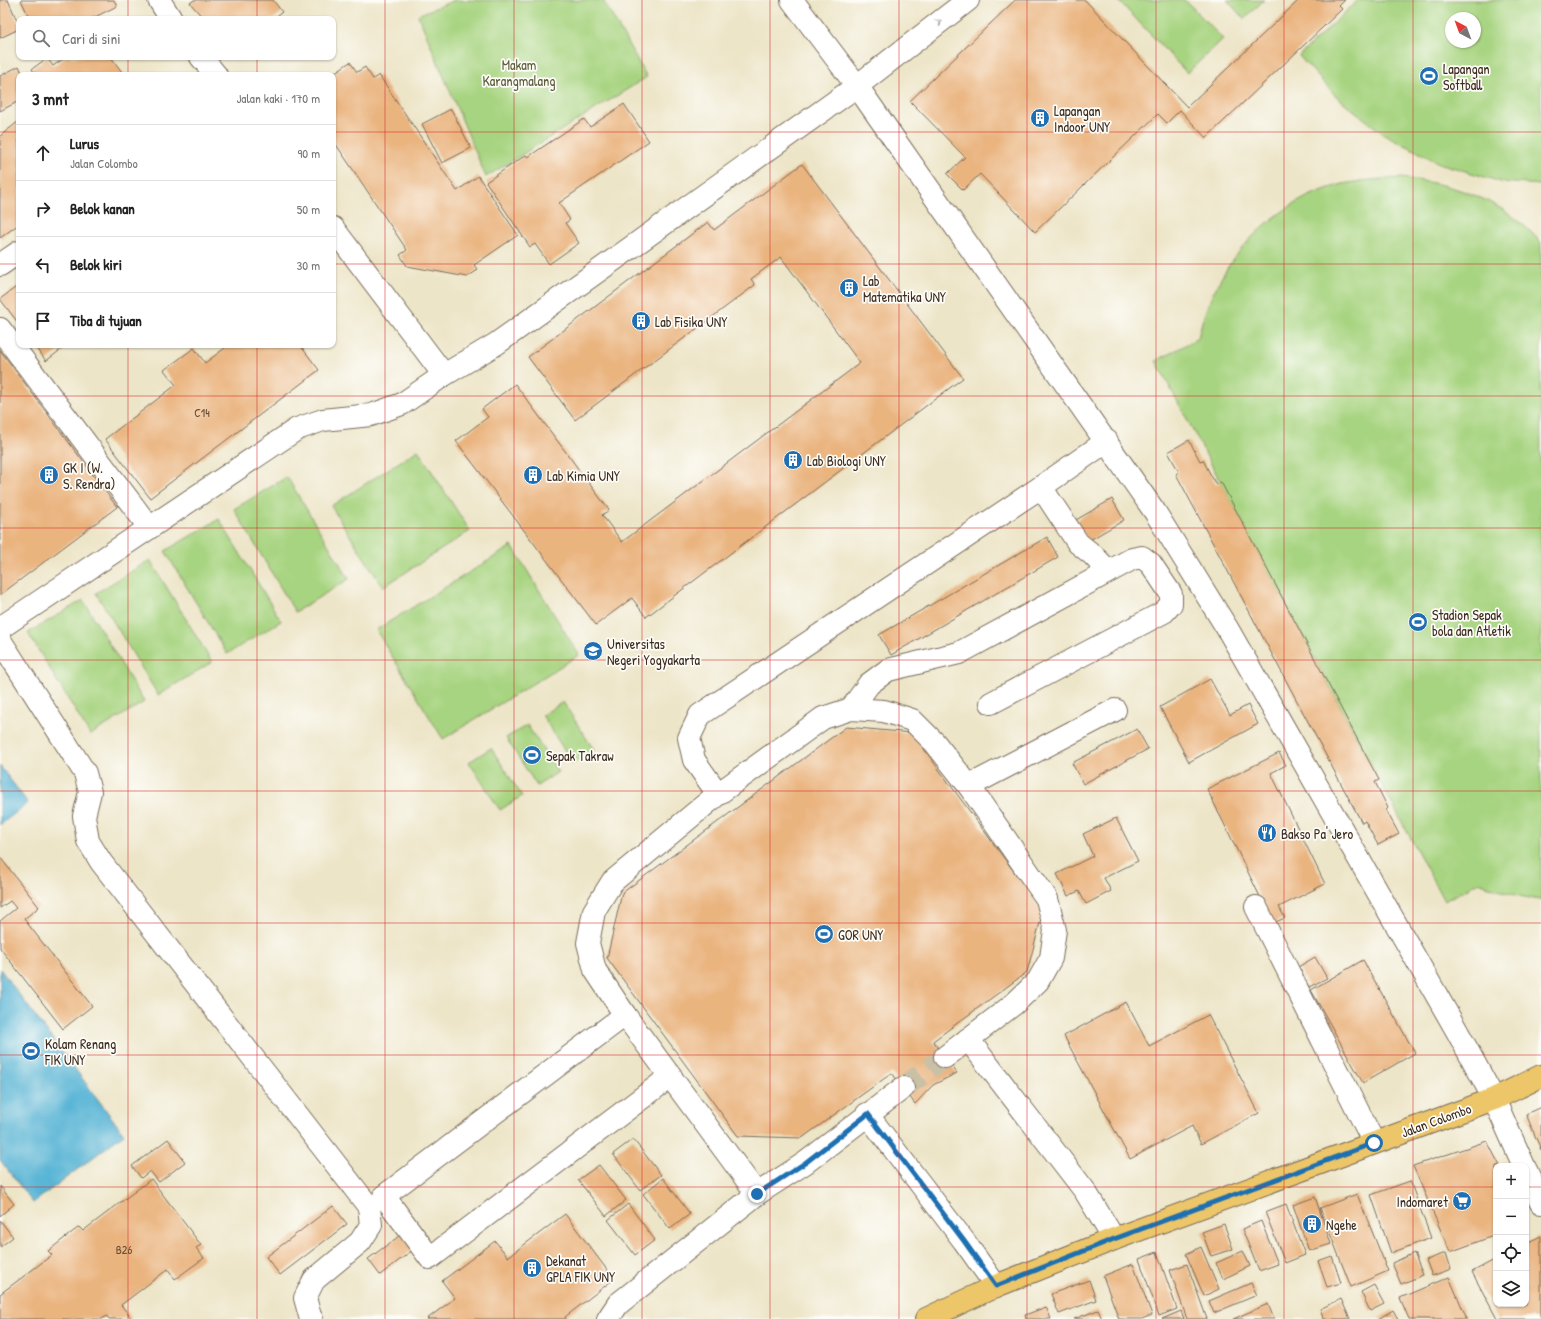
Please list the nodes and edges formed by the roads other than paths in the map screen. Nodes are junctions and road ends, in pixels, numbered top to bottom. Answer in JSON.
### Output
{"nodes":[{"id":1,"x":159,"y":0,"type":"edge"},
{"id":2,"x":792,"y":0,"type":"edge"},
{"id":3,"x":968,"y":0,"type":"edge"},
{"id":4,"x":169,"y":16,"type":"edge"},
{"id":5,"x":204,"y":60,"type":"edge"},
{"id":6,"x":214,"y":72,"type":"edge"},
{"id":7,"x":857,"y":86,"type":"junction"},
{"id":8,"x":336,"y":232,"type":"edge"},
{"id":9,"x":16,"y":254,"type":"edge"},
{"id":10,"x":0,"y":265,"type":"edge"},
{"id":11,"x":0,"y":330,"type":"edge"},
{"id":12,"x":444,"y":375,"type":"junction"},
{"id":13,"x":1106,"y":441,"type":"junction"},
{"id":14,"x":1041,"y":487,"type":"junction"},
{"id":15,"x":149,"y":527,"type":"junction"},
{"id":16,"x":1108,"y":571,"type":"junction"},
{"id":17,"x":0,"y":628,"type":"edge"},
{"id":18,"x":0,"y":640,"type":"edge"},
{"id":19,"x":991,"y":703,"type":"dead end"},
{"id":20,"x":851,"y":710,"type":"junction"},
{"id":21,"x":1115,"y":710,"type":"dead end"},
{"id":22,"x":969,"y":786,"type":"junction"},
{"id":23,"x":718,"y":794,"type":"junction"},
{"id":24,"x":1256,"y":907,"type":"dead end"},
{"id":25,"x":625,"y":1015,"type":"junction"},
{"id":26,"x":968,"y":1039,"type":"junction"},
{"id":27,"x":945,"y":1057,"type":"tunnel mouth"},
{"id":28,"x":671,"y":1076,"type":"junction"},
{"id":29,"x":1536,"y":1080,"type":"edge"},
{"id":30,"x":903,"y":1088,"type":"tunnel mouth"},
{"id":31,"x":1494,"y":1099,"type":"junction"},
{"id":32,"x":868,"y":1114,"type":"junction"},
{"id":33,"x":1374,"y":1143,"type":"junction"},
{"id":34,"x":1523,"y":1163,"type":"edge"},
{"id":35,"x":1529,"y":1177,"type":"edge"},
{"id":36,"x":757,"y":1194,"type":"junction"},
{"id":37,"x":1541,"y":1203,"type":"edge"},
{"id":38,"x":1114,"y":1239,"type":"junction"},
{"id":39,"x":996,"y":1286,"type":"junction"},
{"id":40,"x":312,"y":1319,"type":"edge"},
{"id":41,"x":608,"y":1319,"type":"edge"},
{"id":42,"x":926,"y":1319,"type":"edge"}],
"edges":[{"from":1,"to":4,"type":"street"},
{"from":2,"to":7,"type":"street"},
{"from":7,"to":3,"type":"street","one_way":true},
{"from":5,"to":6,"type":"street"},
{"from":7,"to":12,"type":"street"},
{"from":7,"to":13,"type":"street"},
{"from":8,"to":12,"type":"street"},
{"from":9,"to":10,"type":"street"},
{"from":11,"to":15,"type":"street"},
{"from":12,"to":15,"type":"street"},
{"from":13,"to":14,"type":"street"},
{"from":13,"to":31,"type":"street"},
{"from":14,"to":16,"type":"street"},
{"from":14,"to":23,"type":"street"},
{"from":15,"to":17,"type":"street"},
{"from":16,"to":19,"type":"street"},
{"from":16,"to":20,"type":"street"},
{"from":18,"to":40,"type":"street"},
{"from":20,"to":22,"type":"street"},
{"from":20,"to":23,"type":"street"},
{"from":21,"to":22,"type":"street"},
{"from":22,"to":26,"type":"street"},
{"from":23,"to":25,"type":"street"},
{"from":24,"to":33,"type":"street"},
{"from":25,"to":28,"type":"street"},
{"from":25,"to":28,"type":"street"},
{"from":26,"to":27,"type":"street"},
{"from":26,"to":38,"type":"street"},
{"from":28,"to":36,"type":"street"},
{"from":29,"to":31,"type":"main road","name":"Jalan Colombo"},
{"from":30,"to":32,"type":"street"},
{"from":31,"to":33,"type":"main road","name":"Jalan Colombo"},
{"from":31,"to":34,"type":"street"},
{"from":32,"to":36,"type":"street"},
{"from":32,"to":39,"type":"street"},
{"from":33,"to":38,"type":"main road","name":"Jalan Colombo"},
{"from":35,"to":37,"type":"street"},
{"from":36,"to":41,"type":"street"},
{"from":38,"to":39,"type":"main road","name":"Jalan Colombo"},
{"from":39,"to":42,"type":"main road","name":"Jalan Colombo"}]}
